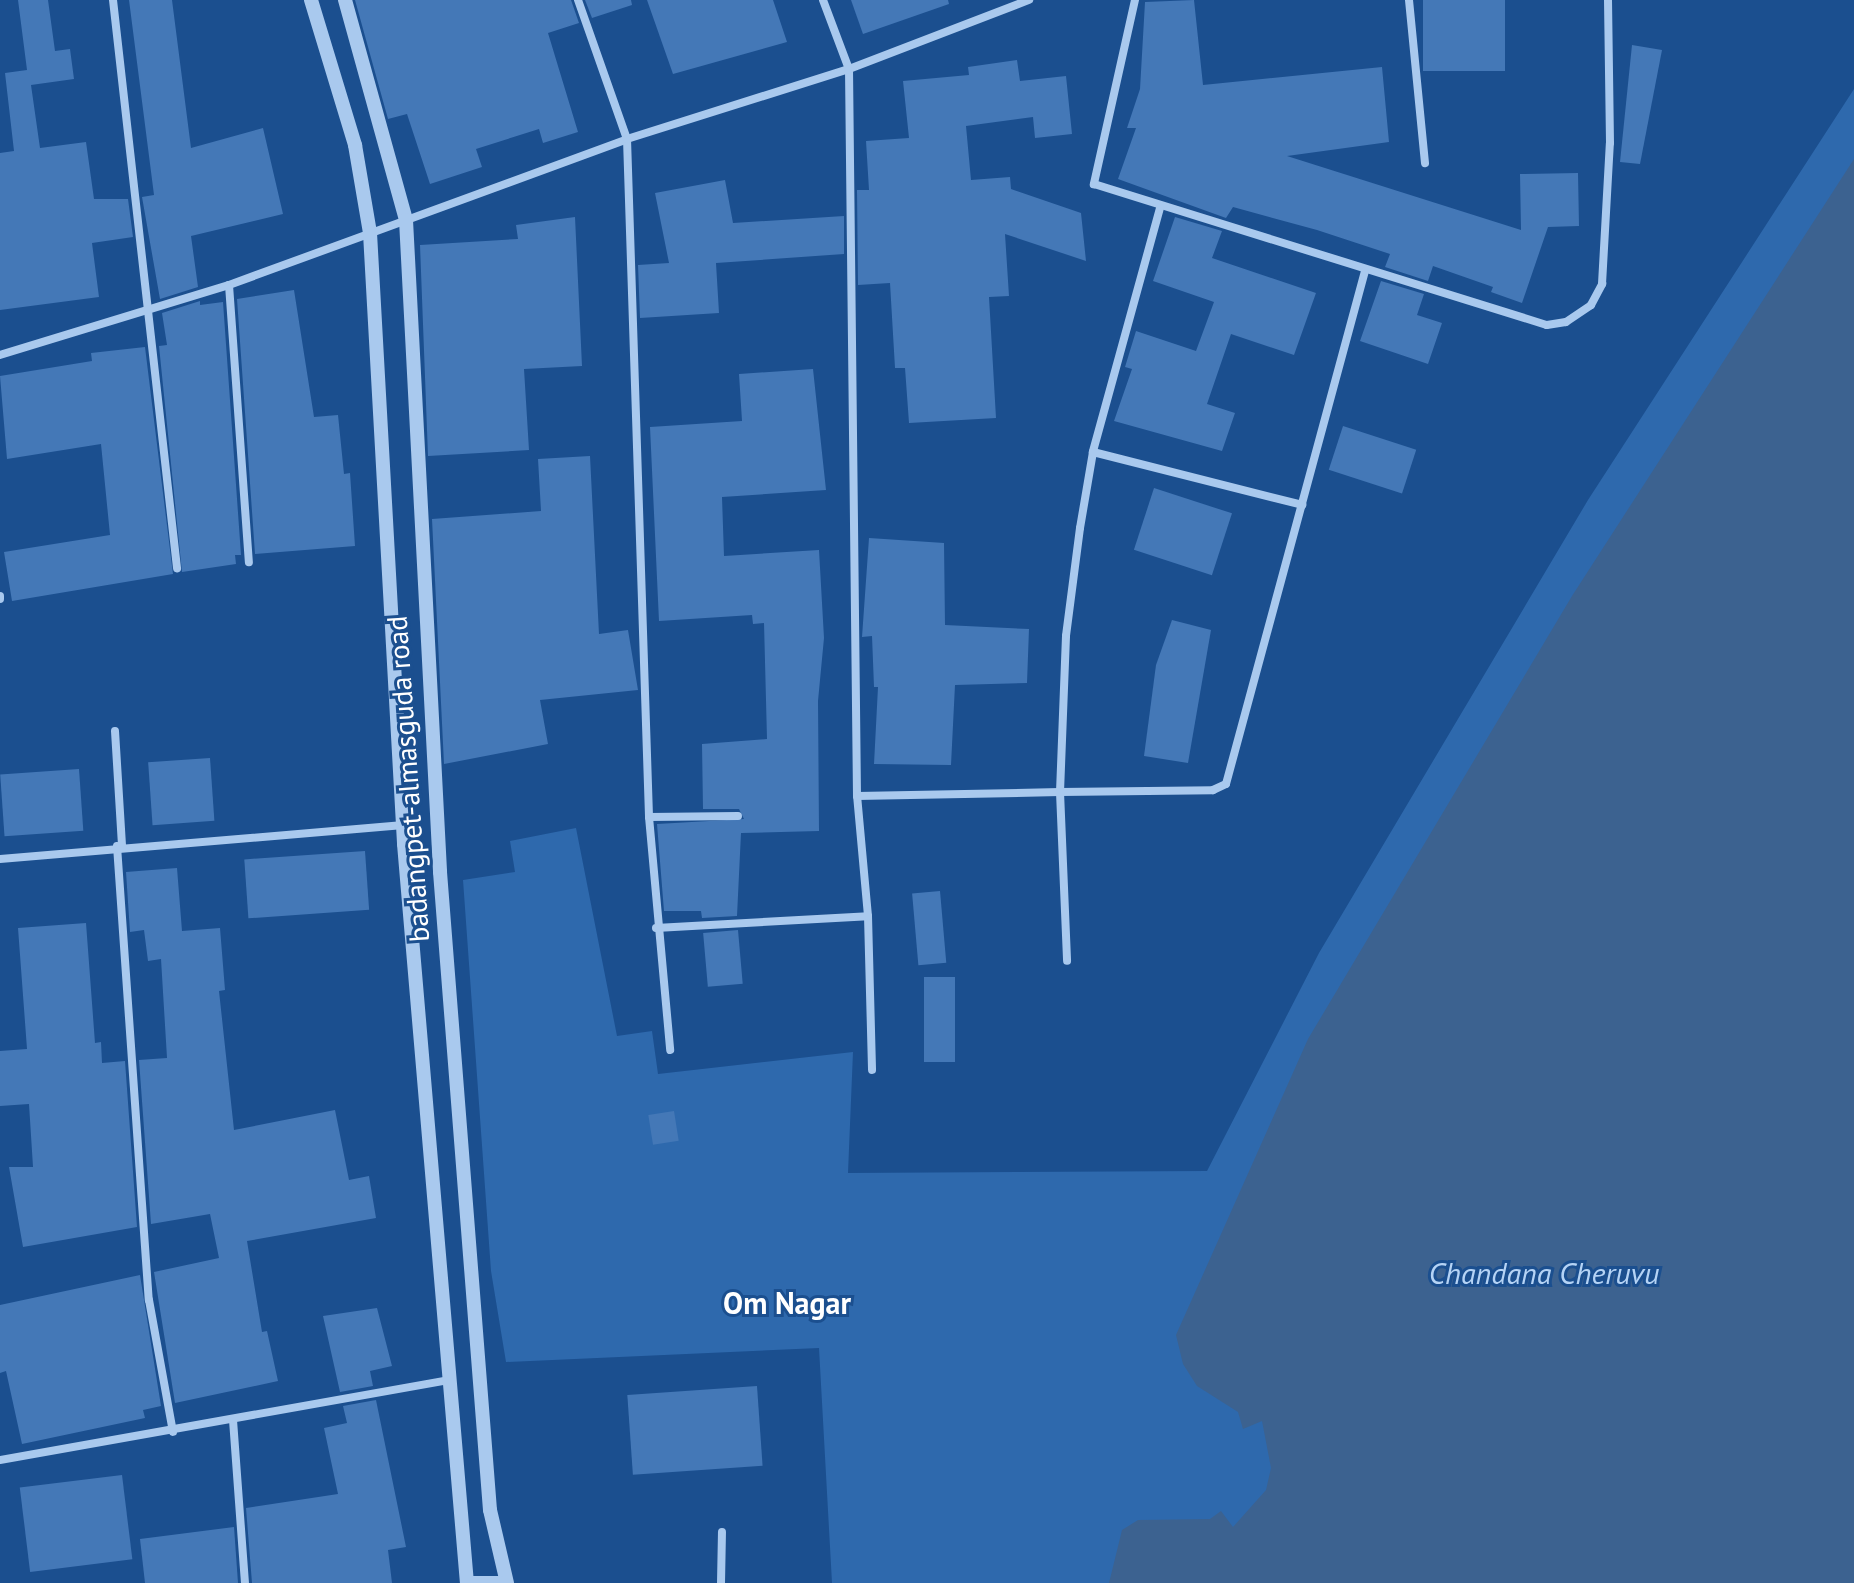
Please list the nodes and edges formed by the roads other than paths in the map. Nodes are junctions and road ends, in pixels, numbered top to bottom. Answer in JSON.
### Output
{"nodes":[{"id":1,"x":113,"y":0,"type":"edge"},
{"id":2,"x":311,"y":0,"type":"edge"},
{"id":3,"x":345,"y":0,"type":"edge"},
{"id":4,"x":578,"y":0,"type":"edge"},
{"id":5,"x":823,"y":0,"type":"edge"},
{"id":6,"x":1029,"y":0,"type":"edge"},
{"id":7,"x":1135,"y":0,"type":"edge"},
{"id":8,"x":1409,"y":0,"type":"edge"},
{"id":9,"x":1608,"y":0,"type":"edge"},
{"id":10,"x":849,"y":69,"type":"junction"},
{"id":11,"x":627,"y":139,"type":"junction"},
{"id":12,"x":1425,"y":163,"type":"dead end"},
{"id":13,"x":1160,"y":208,"type":"junction"},
{"id":14,"x":406,"y":220,"type":"junction"},
{"id":15,"x":370,"y":233,"type":"junction"},
{"id":16,"x":1365,"y":271,"type":"junction"},
{"id":17,"x":229,"y":285,"type":"junction"},
{"id":18,"x":148,"y":307,"type":"junction"},
{"id":19,"x":0,"y":355,"type":"edge"},
{"id":20,"x":1093,"y":452,"type":"junction"},
{"id":21,"x":1302,"y":505,"type":"junction"},
{"id":22,"x":249,"y":562,"type":"dead end"},
{"id":23,"x":177,"y":568,"type":"dead end"},
{"id":24,"x":115,"y":731,"type":"dead end"},
{"id":25,"x":1060,"y":792,"type":"junction"},
{"id":26,"x":857,"y":796,"type":"junction"},
{"id":27,"x":738,"y":816,"type":"dead end"},
{"id":28,"x":649,"y":817,"type":"junction"},
{"id":29,"x":404,"y":825,"type":"junction"},
{"id":30,"x":120,"y":846,"type":"junction"},
{"id":31,"x":0,"y":859,"type":"edge"},
{"id":32,"x":868,"y":916,"type":"junction"},
{"id":33,"x":656,"y":928,"type":"junction"},
{"id":34,"x":1067,"y":961,"type":"dead end"},
{"id":35,"x":670,"y":1050,"type":"dead end"},
{"id":36,"x":872,"y":1070,"type":"dead end"},
{"id":37,"x":447,"y":1380,"type":"junction"},
{"id":38,"x":233,"y":1420,"type":"junction"},
{"id":39,"x":173,"y":1432,"type":"junction"},
{"id":40,"x":0,"y":1460,"type":"edge"},
{"id":41,"x":722,"y":1532,"type":"dead end"},
{"id":42,"x":245,"y":1583,"type":"edge"},
{"id":43,"x":470,"y":1583,"type":"edge"},
{"id":44,"x":500,"y":1583,"type":"edge"},
{"id":45,"x":507,"y":1583,"type":"edge"},
{"id":46,"x":721,"y":1583,"type":"edge"}],
"edges":[{"from":1,"to":18,"type":"street"},
{"from":2,"to":15,"type":"street","name":"badangpet-almasguda road"},
{"from":3,"to":14,"type":"street","name":"badangpet-almasguda road"},
{"from":4,"to":11,"type":"street"},
{"from":5,"to":10,"type":"street"},
{"from":6,"to":10,"type":"street"},
{"from":7,"to":13,"type":"street"},
{"from":8,"to":12,"type":"street"},
{"from":9,"to":16,"type":"street"},
{"from":10,"to":11,"type":"street"},
{"from":10,"to":26,"type":"street"},
{"from":11,"to":14,"type":"street"},
{"from":11,"to":28,"type":"street"},
{"from":13,"to":16,"type":"street"},
{"from":13,"to":20,"type":"street"},
{"from":14,"to":15,"type":"street"},
{"from":14,"to":45,"type":"street","name":"badangpet-almasguda road"},
{"from":15,"to":17,"type":"street"},
{"from":15,"to":29,"type":"street","name":"badangpet-almasguda road"},
{"from":16,"to":21,"type":"street"},
{"from":17,"to":18,"type":"street"},
{"from":17,"to":22,"type":"street"},
{"from":18,"to":19,"type":"street"},
{"from":18,"to":23,"type":"street"},
{"from":20,"to":21,"type":"street"},
{"from":20,"to":25,"type":"street"},
{"from":21,"to":25,"type":"street"},
{"from":24,"to":30,"type":"street"},
{"from":25,"to":26,"type":"street"},
{"from":25,"to":34,"type":"street"},
{"from":26,"to":32,"type":"street"},
{"from":27,"to":28,"type":"street"},
{"from":28,"to":33,"type":"street"},
{"from":29,"to":30,"type":"street"},
{"from":29,"to":37,"type":"street","name":"badangpet-almasguda road"},
{"from":30,"to":31,"type":"street"},
{"from":30,"to":39,"type":"street"},
{"from":32,"to":33,"type":"street"},
{"from":32,"to":36,"type":"street"},
{"from":33,"to":35,"type":"street"},
{"from":37,"to":38,"type":"street"},
{"from":37,"to":43,"type":"street","name":"badangpet-almasguda road"},
{"from":38,"to":39,"type":"street"},
{"from":38,"to":42,"type":"street"},
{"from":39,"to":40,"type":"street"},
{"from":41,"to":46,"type":"street"},
{"from":43,"to":44,"type":"street"}]}
